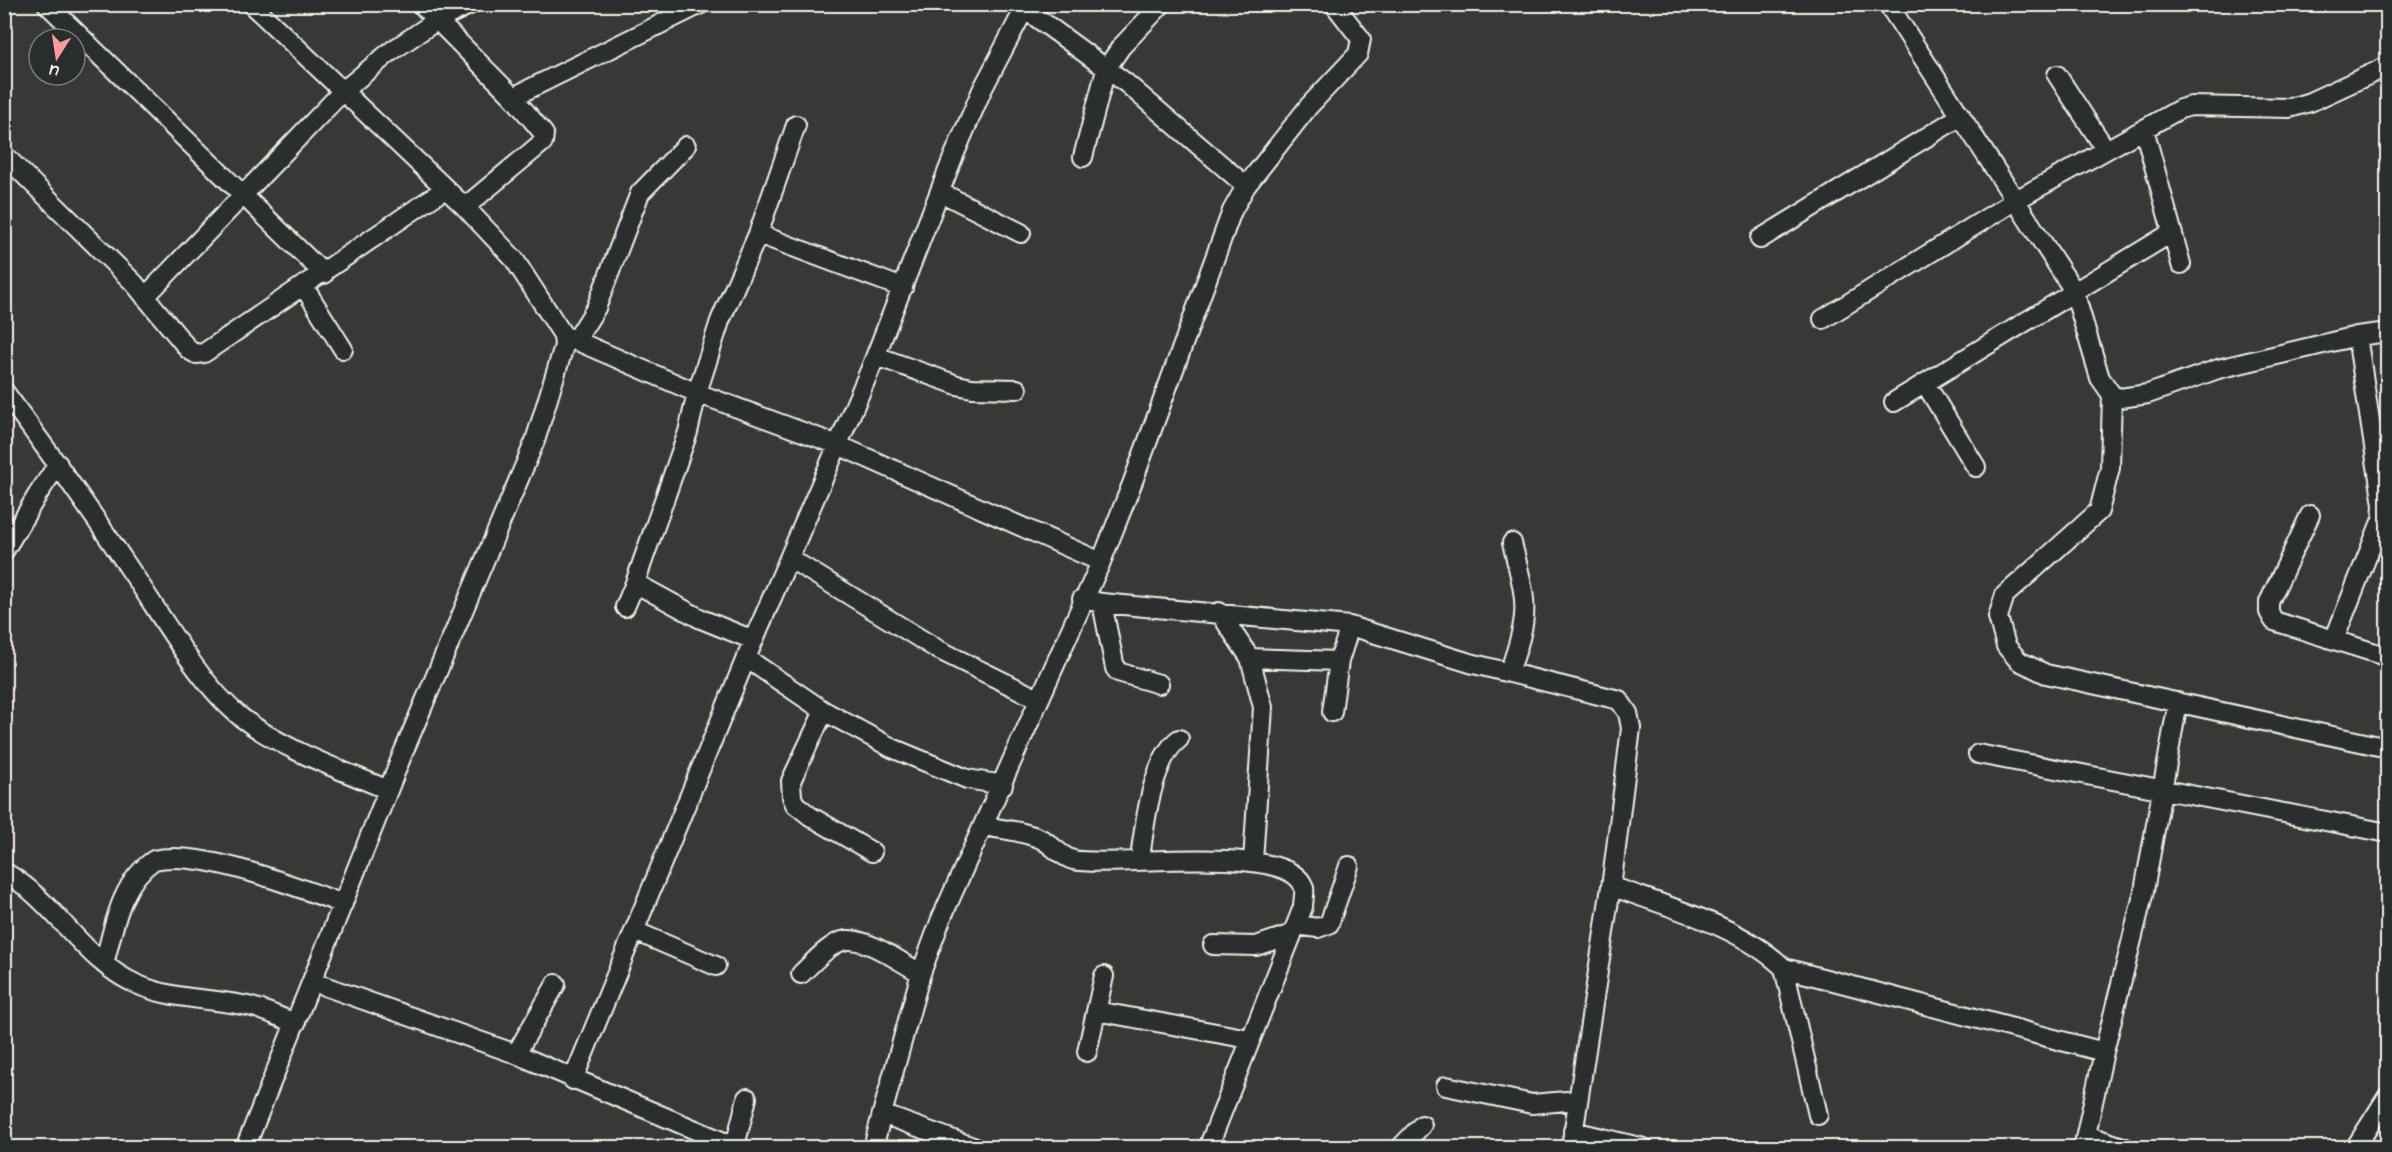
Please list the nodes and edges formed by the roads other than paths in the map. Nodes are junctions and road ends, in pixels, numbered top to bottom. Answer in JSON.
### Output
{"nodes":[{"id":1,"x":47,"y":4,"type":"edge"},
{"id":2,"x":250,"y":4,"type":"edge"},
{"id":3,"x":421,"y":4,"type":"edge"},
{"id":4,"x":471,"y":4,"type":"edge"},
{"id":5,"x":701,"y":4,"type":"edge"},
{"id":6,"x":1162,"y":4,"type":"edge"},
{"id":7,"x":1334,"y":4,"type":"edge"},
{"id":8,"x":1888,"y":4,"type":"edge"},
{"id":9,"x":1023,"y":6,"type":"edge"},
{"id":10,"x":436,"y":21,"type":"junction"},
{"id":11,"x":2388,"y":66,"type":"edge"},
{"id":12,"x":1106,"y":69,"type":"junction"},
{"id":13,"x":2057,"y":75,"type":"dead end"},
{"id":14,"x":343,"y":91,"type":"junction"},
{"id":15,"x":513,"y":96,"type":"junction"},
{"id":16,"x":1961,"y":116,"type":"junction"},
{"id":17,"x":796,"y":125,"type":"dead end"},
{"id":18,"x":2144,"y":129,"type":"junction"},
{"id":19,"x":686,"y":146,"type":"dead end"},
{"id":20,"x":2106,"y":150,"type":"junction"},
{"id":21,"x":4,"y":155,"type":"edge"},
{"id":22,"x":1083,"y":157,"type":"dead end"},
{"id":23,"x":1246,"y":186,"type":"junction"},
{"id":24,"x":446,"y":189,"type":"junction"},
{"id":25,"x":940,"y":192,"type":"junction"},
{"id":26,"x":244,"y":196,"type":"junction"},
{"id":27,"x":2016,"y":200,"type":"junction"},
{"id":28,"x":465,"y":207,"type":"junction"},
{"id":29,"x":1021,"y":233,"type":"dead end"},
{"id":30,"x":2171,"y":233,"type":"junction"},
{"id":31,"x":758,"y":234,"type":"junction"},
{"id":32,"x":1760,"y":239,"type":"dead end"},
{"id":33,"x":2181,"y":264,"type":"dead end"},
{"id":34,"x":324,"y":274,"type":"junction"},
{"id":35,"x":304,"y":287,"type":"junction"},
{"id":36,"x":903,"y":288,"type":"junction"},
{"id":37,"x":2074,"y":291,"type":"junction"},
{"id":38,"x":145,"y":297,"type":"junction"},
{"id":39,"x":1823,"y":319,"type":"dead end"},
{"id":40,"x":2388,"y":332,"type":"edge"},
{"id":41,"x":2357,"y":336,"type":"junction"},
{"id":42,"x":570,"y":337,"type":"junction"},
{"id":43,"x":343,"y":349,"type":"dead end"},
{"id":44,"x":876,"y":356,"type":"junction"},
{"id":45,"x":1925,"y":383,"type":"junction"},
{"id":46,"x":1017,"y":389,"type":"dead end"},
{"id":47,"x":4,"y":390,"type":"edge"},
{"id":48,"x":697,"y":393,"type":"junction"},
{"id":49,"x":2112,"y":395,"type":"junction"},
{"id":50,"x":1894,"y":402,"type":"dead end"},
{"id":51,"x":838,"y":445,"type":"junction"},
{"id":52,"x":58,"y":464,"type":"junction"},
{"id":53,"x":1976,"y":467,"type":"dead end"},
{"id":54,"x":2310,"y":515,"type":"dead end"},
{"id":55,"x":1512,"y":543,"type":"dead end"},
{"id":56,"x":4,"y":551,"type":"edge"},
{"id":57,"x":789,"y":558,"type":"junction"},
{"id":58,"x":1101,"y":562,"type":"junction"},
{"id":59,"x":635,"y":583,"type":"junction"},
{"id":60,"x":1082,"y":599,"type":"junction"},
{"id":61,"x":1102,"y":603,"type":"junction"},
{"id":62,"x":626,"y":607,"type":"dead end"},
{"id":63,"x":1219,"y":612,"type":"junction"},
{"id":64,"x":1350,"y":626,"type":"junction"},
{"id":65,"x":753,"y":640,"type":"junction"},
{"id":66,"x":2334,"y":640,"type":"junction"},
{"id":67,"x":2388,"y":657,"type":"edge"},
{"id":68,"x":746,"y":658,"type":"junction"},
{"id":69,"x":1250,"y":658,"type":"junction"},
{"id":70,"x":1339,"y":661,"type":"junction"},
{"id":71,"x":1509,"y":672,"type":"junction"},
{"id":72,"x":1160,"y":684,"type":"dead end"},
{"id":73,"x":1038,"y":699,"type":"junction"},
{"id":74,"x":2178,"y":702,"type":"junction"},
{"id":75,"x":824,"y":711,"type":"junction"},
{"id":76,"x":1332,"y":712,"type":"dead end"},
{"id":77,"x":1179,"y":739,"type":"dead end"},
{"id":78,"x":2388,"y":748,"type":"edge"},
{"id":79,"x":1978,"y":754,"type":"dead end"},
{"id":80,"x":1003,"y":785,"type":"junction"},
{"id":81,"x":388,"y":790,"type":"junction"},
{"id":82,"x":2161,"y":790,"type":"junction"},
{"id":83,"x":984,"y":826,"type":"junction"},
{"id":84,"x":2388,"y":833,"type":"edge"},
{"id":85,"x":872,"y":852,"type":"dead end"},
{"id":86,"x":1140,"y":859,"type":"junction"},
{"id":87,"x":1253,"y":862,"type":"junction"},
{"id":88,"x":1349,"y":866,"type":"dead end"},
{"id":89,"x":4,"y":872,"type":"edge"},
{"id":90,"x":1611,"y":886,"type":"junction"},
{"id":91,"x":343,"y":903,"type":"junction"},
{"id":92,"x":1294,"y":929,"type":"junction"},
{"id":93,"x":635,"y":931,"type":"junction"},
{"id":94,"x":1213,"y":945,"type":"dead end"},
{"id":95,"x":104,"y":964,"type":"junction"},
{"id":96,"x":716,"y":966,"type":"dead end"},
{"id":97,"x":1784,"y":968,"type":"junction"},
{"id":98,"x":921,"y":973,"type":"junction"},
{"id":99,"x":801,"y":974,"type":"dead end"},
{"id":100,"x":1104,"y":976,"type":"dead end"},
{"id":101,"x":313,"y":982,"type":"junction"},
{"id":102,"x":556,"y":984,"type":"dead end"},
{"id":103,"x":1096,"y":1011,"type":"junction"},
{"id":104,"x":296,"y":1023,"type":"junction"},
{"id":105,"x":1249,"y":1039,"type":"junction"},
{"id":106,"x":1087,"y":1052,"type":"dead end"},
{"id":107,"x":2104,"y":1052,"type":"junction"},
{"id":108,"x":516,"y":1054,"type":"junction"},
{"id":109,"x":573,"y":1080,"type":"junction"},
{"id":110,"x":1446,"y":1086,"type":"dead end"},
{"id":111,"x":2388,"y":1096,"type":"edge"},
{"id":112,"x":747,"y":1098,"type":"dead end"},
{"id":113,"x":1578,"y":1100,"type":"junction"},
{"id":114,"x":882,"y":1114,"type":"junction"},
{"id":115,"x":1818,"y":1115,"type":"dead end"},
{"id":116,"x":1422,"y":1125,"type":"dead end"},
{"id":117,"x":1572,"y":1139,"type":"edge"},
{"id":118,"x":2085,"y":1141,"type":"edge"},
{"id":119,"x":737,"y":1147,"type":"edge"},
{"id":120,"x":245,"y":1148,"type":"edge"},
{"id":121,"x":873,"y":1148,"type":"edge"},
{"id":122,"x":976,"y":1148,"type":"edge"},
{"id":123,"x":1208,"y":1148,"type":"edge"},
{"id":124,"x":1400,"y":1148,"type":"edge"},
{"id":125,"x":1644,"y":1148,"type":"edge"},
{"id":126,"x":2126,"y":1148,"type":"edge"},
{"id":127,"x":2355,"y":1148,"type":"edge"}],
"edges":[{"from":1,"to":26,"type":"street"},
{"from":2,"to":14,"type":"street"},
{"from":3,"to":10,"type":"street"},
{"from":4,"to":10,"type":"street"},
{"from":5,"to":15,"type":"street"},
{"from":6,"to":12,"type":"street"},
{"from":7,"to":23,"type":"street"},
{"from":8,"to":16,"type":"street"},
{"from":9,"to":12,"type":"street"},
{"from":9,"to":25,"type":"street"},
{"from":10,"to":14,"type":"street"},
{"from":10,"to":15,"type":"street"},
{"from":11,"to":18,"type":"street"},
{"from":12,"to":22,"type":"street"},
{"from":12,"to":23,"type":"street"},
{"from":13,"to":20,"type":"street"},
{"from":14,"to":24,"type":"street"},
{"from":14,"to":26,"type":"street"},
{"from":15,"to":28,"type":"street"},
{"from":16,"to":27,"type":"street"},
{"from":16,"to":32,"type":"street"},
{"from":17,"to":31,"type":"street"},
{"from":18,"to":20,"type":"street"},
{"from":18,"to":30,"type":"street"},
{"from":19,"to":42,"type":"street"},
{"from":20,"to":27,"type":"street"},
{"from":21,"to":38,"type":"street"},
{"from":23,"to":58,"type":"street"},
{"from":24,"to":28,"type":"street"},
{"from":24,"to":34,"type":"street"},
{"from":25,"to":29,"type":"street"},
{"from":25,"to":36,"type":"street"},
{"from":26,"to":34,"type":"street"},
{"from":26,"to":38,"type":"street"},
{"from":27,"to":37,"type":"street"},
{"from":27,"to":39,"type":"street"},
{"from":28,"to":42,"type":"street"},
{"from":30,"to":33,"type":"street"},
{"from":30,"to":37,"type":"street"},
{"from":31,"to":36,"type":"street"},
{"from":31,"to":48,"type":"street"},
{"from":34,"to":35,"type":"street"},
{"from":35,"to":38,"type":"street"},
{"from":35,"to":43,"type":"street"},
{"from":36,"to":44,"type":"street"},
{"from":37,"to":45,"type":"street"},
{"from":37,"to":49,"type":"street"},
{"from":40,"to":41,"type":"street"},
{"from":41,"to":49,"type":"street"},
{"from":41,"to":66,"type":"street"},
{"from":42,"to":48,"type":"street"},
{"from":42,"to":81,"type":"street"},
{"from":44,"to":46,"type":"street"},
{"from":44,"to":51,"type":"street"},
{"from":45,"to":50,"type":"street"},
{"from":45,"to":53,"type":"street"},
{"from":47,"to":52,"type":"street"},
{"from":48,"to":51,"type":"street"},
{"from":48,"to":59,"type":"street"},
{"from":49,"to":74,"type":"street"},
{"from":51,"to":57,"type":"street"},
{"from":51,"to":58,"type":"street"},
{"from":52,"to":56,"type":"street"},
{"from":52,"to":81,"type":"street"},
{"from":54,"to":66,"type":"street"},
{"from":55,"to":71,"type":"street"},
{"from":57,"to":65,"type":"street"},
{"from":57,"to":73,"type":"street"},
{"from":58,"to":60,"type":"street"},
{"from":59,"to":62,"type":"street"},
{"from":59,"to":65,"type":"street"},
{"from":60,"to":61,"type":"street"},
{"from":60,"to":73,"type":"street"},
{"from":61,"to":63,"type":"street"},
{"from":61,"to":72,"type":"street"},
{"from":63,"to":64,"type":"street"},
{"from":63,"to":69,"type":"street"},
{"from":64,"to":70,"type":"street"},
{"from":64,"to":71,"type":"street"},
{"from":65,"to":68,"type":"street"},
{"from":66,"to":67,"type":"street"},
{"from":68,"to":75,"type":"street"},
{"from":68,"to":93,"type":"street"},
{"from":69,"to":70,"type":"street"},
{"from":69,"to":87,"type":"street"},
{"from":70,"to":76,"type":"street"},
{"from":71,"to":90,"type":"street"},
{"from":73,"to":80,"type":"street"},
{"from":74,"to":78,"type":"street"},
{"from":74,"to":82,"type":"street"},
{"from":75,"to":80,"type":"street"},
{"from":75,"to":85,"type":"street"},
{"from":77,"to":86,"type":"street"},
{"from":79,"to":82,"type":"street"},
{"from":80,"to":83,"type":"street"},
{"from":81,"to":91,"type":"street"},
{"from":82,"to":84,"type":"street"},
{"from":82,"to":107,"type":"street"},
{"from":83,"to":86,"type":"street"},
{"from":83,"to":98,"type":"street"},
{"from":86,"to":87,"type":"street"},
{"from":87,"to":92,"type":"street"},
{"from":88,"to":92,"type":"street"},
{"from":89,"to":95,"type":"street"},
{"from":90,"to":97,"type":"street"},
{"from":90,"to":113,"type":"street"},
{"from":91,"to":95,"type":"street"},
{"from":91,"to":101,"type":"street"},
{"from":92,"to":94,"type":"street"},
{"from":92,"to":105,"type":"street"},
{"from":93,"to":96,"type":"street"},
{"from":93,"to":109,"type":"street"},
{"from":95,"to":104,"type":"street"},
{"from":97,"to":107,"type":"street"},
{"from":97,"to":115,"type":"street"},
{"from":98,"to":99,"type":"street"},
{"from":98,"to":114,"type":"street"},
{"from":100,"to":103,"type":"street"},
{"from":101,"to":104,"type":"street"},
{"from":101,"to":108,"type":"street"},
{"from":102,"to":108,"type":"street"},
{"from":103,"to":105,"type":"street"},
{"from":103,"to":106,"type":"street"},
{"from":104,"to":120,"type":"street"},
{"from":105,"to":123,"type":"street"},
{"from":107,"to":118,"type":"street"},
{"from":108,"to":109,"type":"street"},
{"from":109,"to":119,"type":"street"},
{"from":110,"to":113,"type":"street"},
{"from":111,"to":127,"type":"street"},
{"from":112,"to":119,"type":"street"},
{"from":113,"to":117,"type":"street"},
{"from":114,"to":121,"type":"street"},
{"from":114,"to":122,"type":"street"},
{"from":116,"to":124,"type":"street"},
{"from":117,"to":125,"type":"street"},
{"from":118,"to":126,"type":"street"}]}
